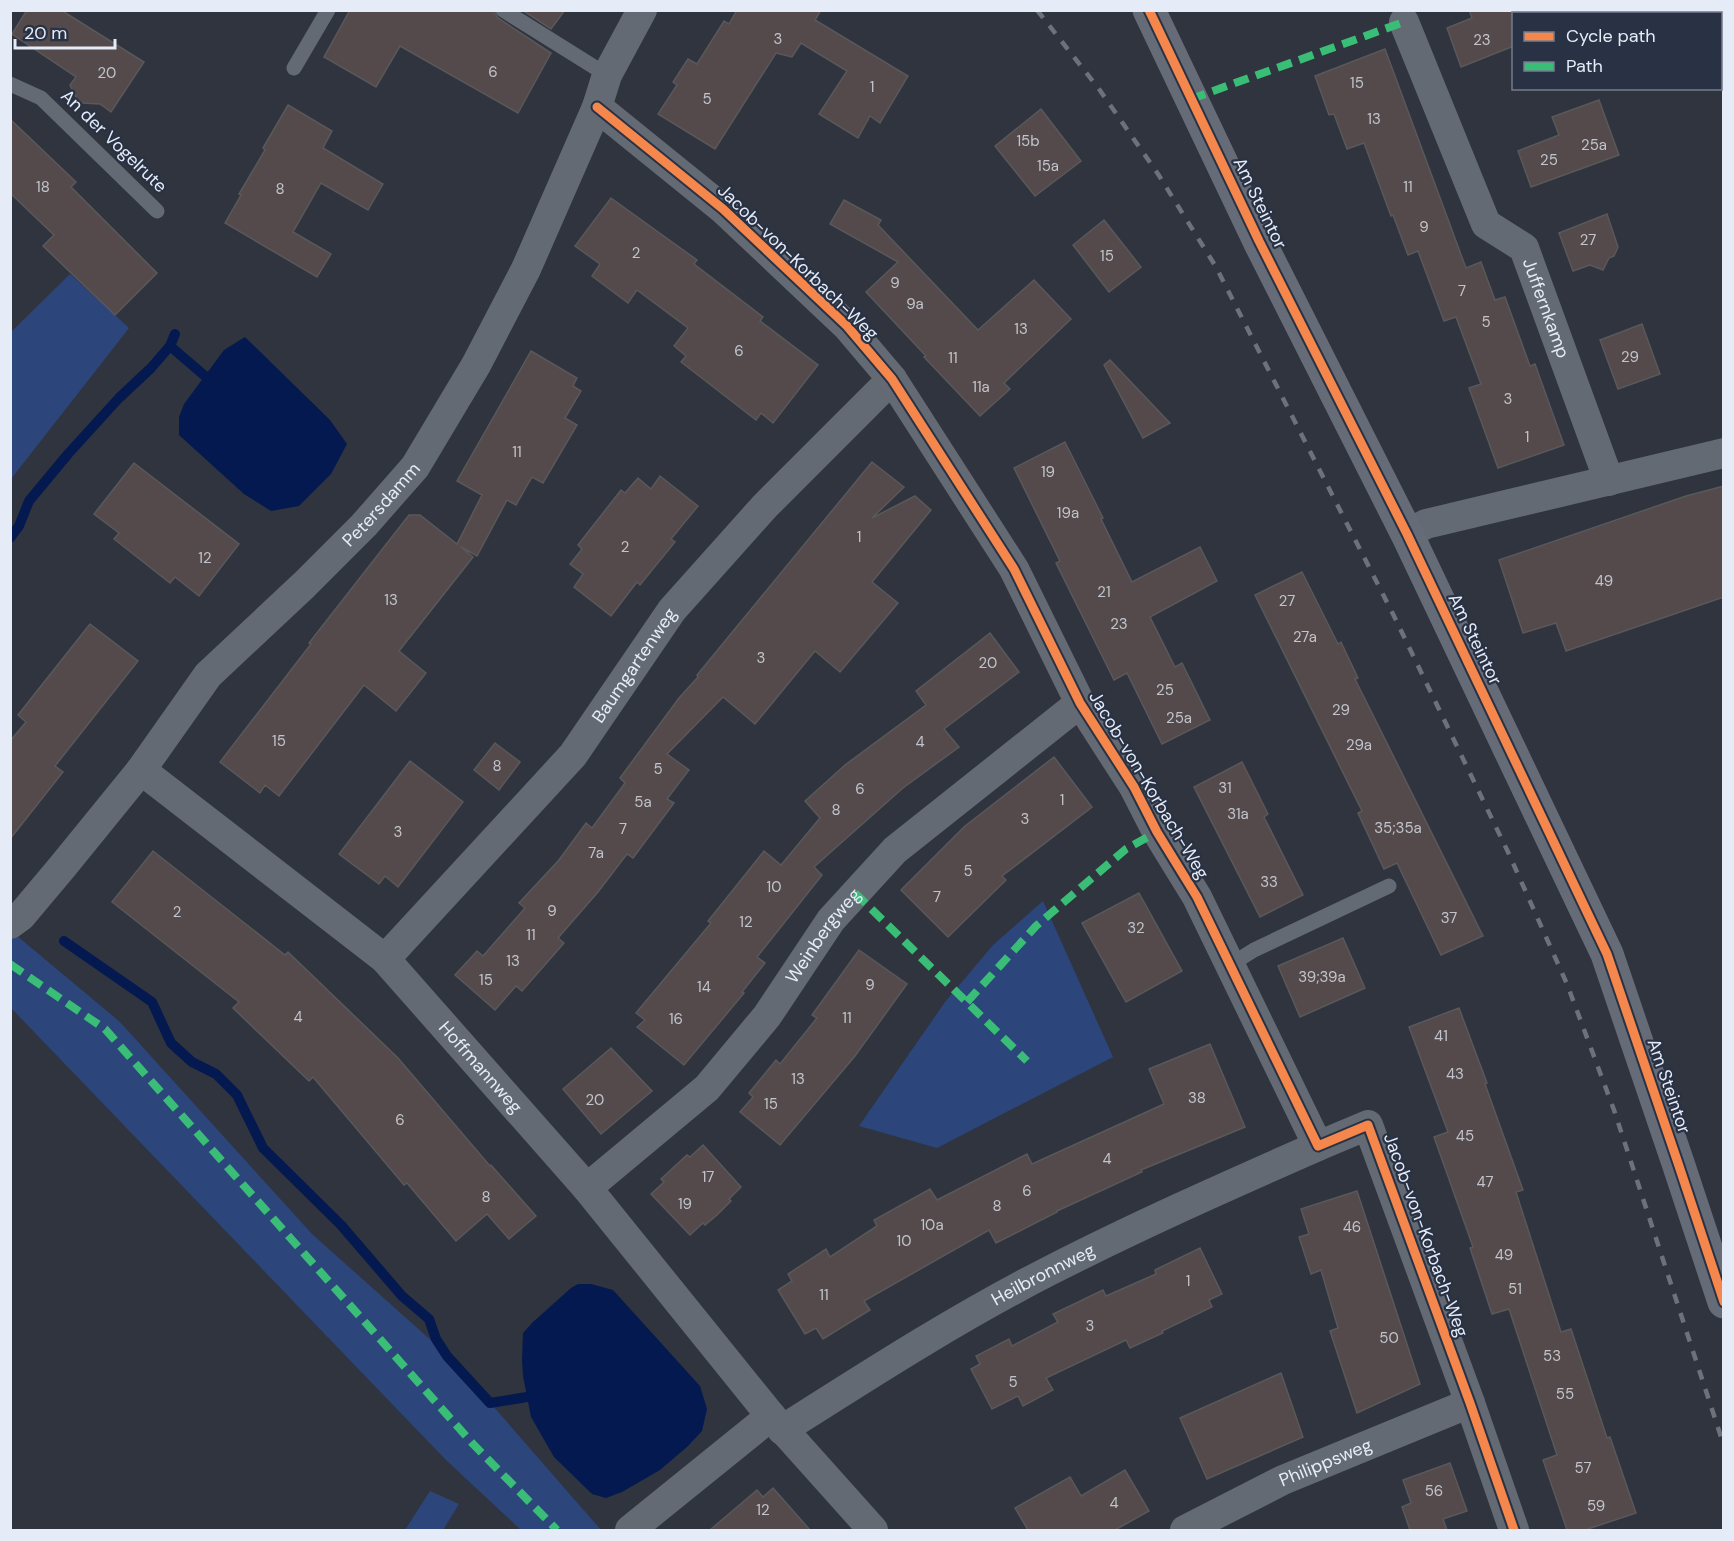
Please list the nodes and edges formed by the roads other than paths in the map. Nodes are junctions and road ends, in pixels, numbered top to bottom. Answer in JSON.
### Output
{"nodes":[{"id":1,"x":328,"y":10,"type":"edge"},
{"id":2,"x":503,"y":10,"type":"edge"},
{"id":3,"x":642,"y":10,"type":"edge"},
{"id":4,"x":1149,"y":10,"type":"edge"},
{"id":5,"x":1404,"y":22,"type":"dead end"},
{"id":6,"x":294,"y":68,"type":"dead end"},
{"id":7,"x":607,"y":75,"type":"junction"},
{"id":8,"x":10,"y":84,"type":"edge"},
{"id":9,"x":597,"y":107,"type":"junction"},
{"id":10,"x":157,"y":211,"type":"dead end"},
{"id":11,"x":892,"y":379,"type":"junction"},
{"id":12,"x":1724,"y":453,"type":"edge"},
{"id":13,"x":1609,"y":481,"type":"junction"},
{"id":14,"x":1407,"y":534,"type":"junction"},
{"id":15,"x":1080,"y":703,"type":"junction"},
{"id":16,"x":141,"y":770,"type":"junction"},
{"id":17,"x":1389,"y":886,"type":"dead end"},
{"id":18,"x":10,"y":924,"type":"edge"},
{"id":19,"x":385,"y":959,"type":"junction"},
{"id":20,"x":1230,"y":965,"type":"junction"},
{"id":21,"x":1317,"y":1146,"type":"junction"},
{"id":22,"x":587,"y":1188,"type":"junction"},
{"id":23,"x":1724,"y":1302,"type":"edge"},
{"id":24,"x":1470,"y":1403,"type":"junction"},
{"id":25,"x":777,"y":1423,"type":"junction"},
{"id":26,"x":630,"y":1530,"type":"edge"},
{"id":27,"x":873,"y":1530,"type":"edge"},
{"id":28,"x":1185,"y":1530,"type":"edge"},
{"id":29,"x":1514,"y":1530,"type":"edge"}],
"edges":[{"from":1,"to":6,"type":"lane"},
{"from":2,"to":7,"type":"lane"},
{"from":3,"to":7,"type":"street","name":"Petersdamm"},
{"from":4,"to":14,"type":"street","name":"Am Steintor"},
{"from":5,"to":13,"type":"street","name":"Juffernkamp"},
{"from":7,"to":9,"type":"street","name":"Petersdamm"},
{"from":8,"to":10,"type":"lane","name":"An der Vogelrute"},
{"from":9,"to":11,"type":"street","name":"Jacob-von-Korbach-Weg"},
{"from":9,"to":16,"type":"street","name":"Petersdamm"},
{"from":11,"to":15,"type":"street","name":"Jacob-von-Korbach-Weg"},
{"from":11,"to":19,"type":"street","name":"Baumgartenweg"},
{"from":12,"to":13,"type":"street"},
{"from":13,"to":14,"type":"street"},
{"from":14,"to":23,"type":"street","name":"Am Steintor"},
{"from":15,"to":20,"type":"street","name":"Jacob-von-Korbach-Weg"},
{"from":15,"to":22,"type":"street","name":"Weinbergweg"},
{"from":16,"to":18,"type":"street","name":"Petersdamm"},
{"from":16,"to":19,"type":"street","name":"Hoffmannweg"},
{"from":17,"to":20,"type":"lane"},
{"from":19,"to":22,"type":"street","name":"Hoffmannweg"},
{"from":20,"to":21,"type":"street","name":"Jacob-von-Korbach-Weg"},
{"from":21,"to":24,"type":"street","name":"Jacob-von-Korbach-Weg"},
{"from":21,"to":25,"type":"street","name":"Heilbronnweg"},
{"from":22,"to":25,"type":"street","name":"Hoffmannweg"},
{"from":24,"to":28,"type":"street","name":"Philippsweg"},
{"from":24,"to":29,"type":"street","name":"Jacob-von-Korbach-Weg"},
{"from":25,"to":26,"type":"street"},
{"from":25,"to":27,"type":"street","name":"Hoffmannweg"}]}
